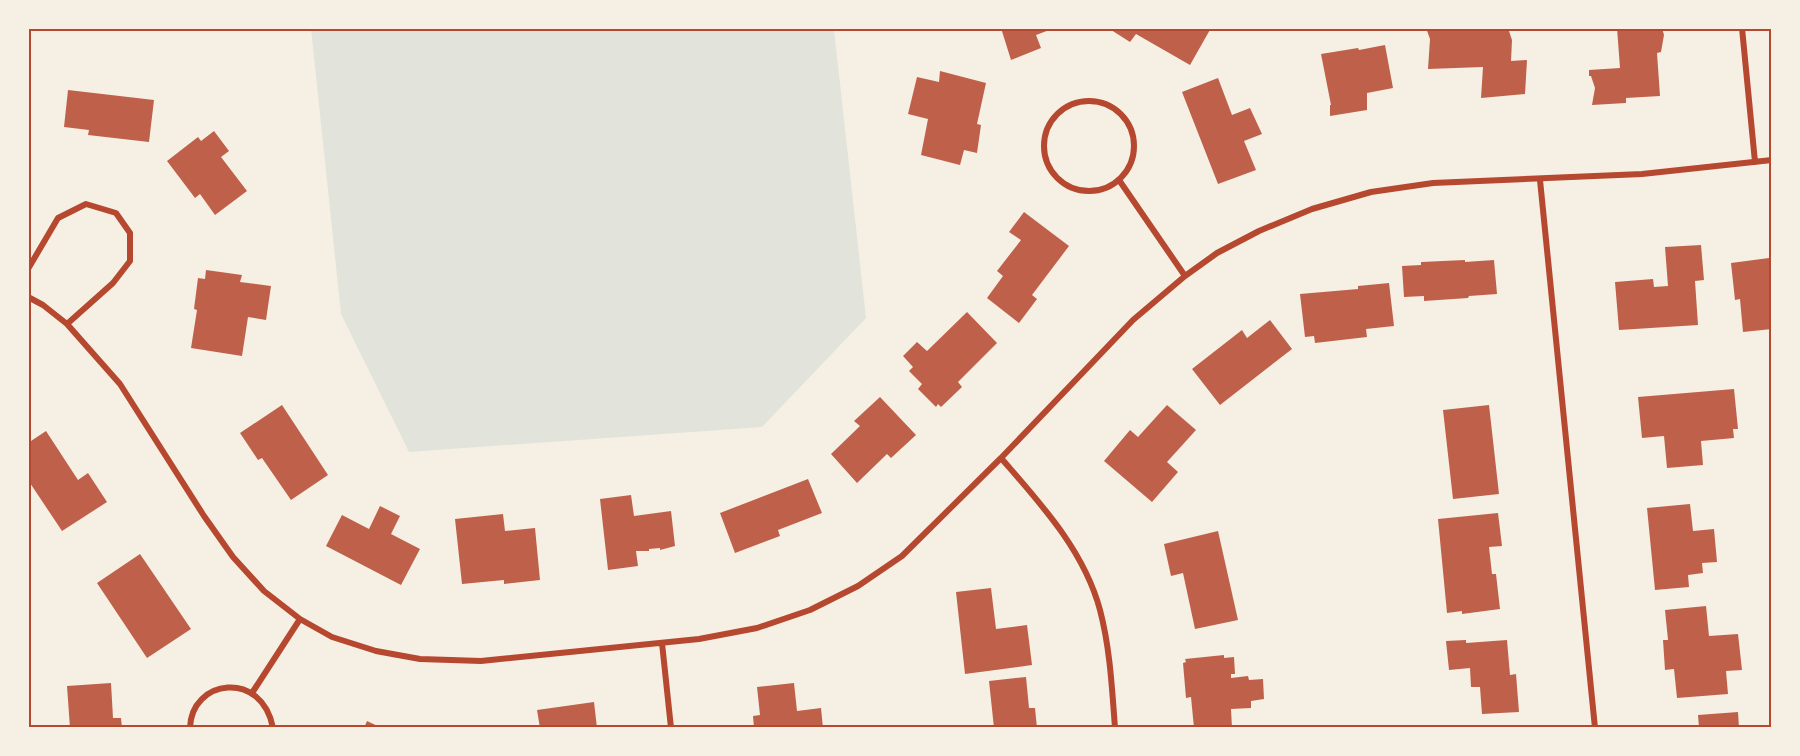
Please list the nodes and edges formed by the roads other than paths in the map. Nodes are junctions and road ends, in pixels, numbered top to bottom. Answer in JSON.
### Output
{"nodes":[{"id":1,"x":1742,"y":28,"type":"edge"},
{"id":2,"x":1772,"y":160,"type":"edge"},
{"id":3,"x":1755,"y":162,"type":"junction"},
{"id":4,"x":1119,"y":180,"type":"junction"},
{"id":5,"x":1540,"y":180,"type":"junction"},
{"id":6,"x":28,"y":269,"type":"edge"},
{"id":7,"x":1185,"y":276,"type":"junction"},
{"id":8,"x":28,"y":297,"type":"edge"},
{"id":9,"x":67,"y":324,"type":"junction"},
{"id":10,"x":1001,"y":458,"type":"junction"},
{"id":11,"x":300,"y":619,"type":"junction"},
{"id":12,"x":662,"y":643,"type":"junction"},
{"id":13,"x":252,"y":693,"type":"junction"},
{"id":14,"x":190,"y":728,"type":"edge"},
{"id":15,"x":273,"y":728,"type":"edge"},
{"id":16,"x":671,"y":728,"type":"edge"},
{"id":17,"x":1115,"y":728,"type":"edge"},
{"id":18,"x":1595,"y":728,"type":"edge"}],
"edges":[{"from":1,"to":3,"type":"street"},
{"from":2,"to":3,"type":"street"},
{"from":3,"to":5,"type":"street"},
{"from":4,"to":4,"type":"street"},
{"from":4,"to":7,"type":"street"},
{"from":5,"to":7,"type":"street"},
{"from":5,"to":18,"type":"street"},
{"from":6,"to":9,"type":"street"},
{"from":7,"to":10,"type":"street"},
{"from":8,"to":9,"type":"street"},
{"from":9,"to":11,"type":"street"},
{"from":10,"to":12,"type":"street"},
{"from":10,"to":17,"type":"street"},
{"from":11,"to":12,"type":"street"},
{"from":11,"to":13,"type":"street"},
{"from":12,"to":16,"type":"street"},
{"from":13,"to":14,"type":"street"},
{"from":13,"to":15,"type":"street"}]}
